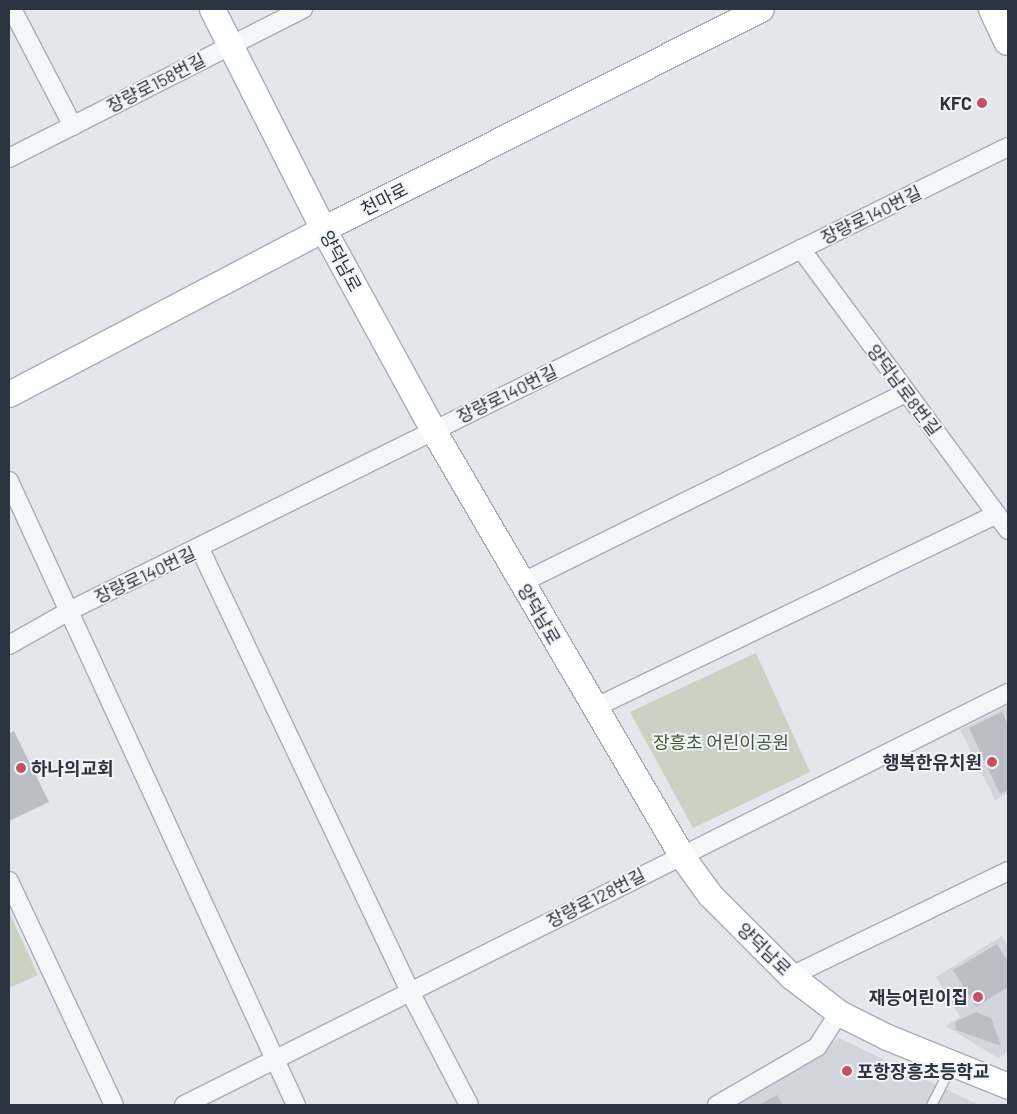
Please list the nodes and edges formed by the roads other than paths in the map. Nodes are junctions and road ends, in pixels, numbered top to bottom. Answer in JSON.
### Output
{"nodes":[{"id":1,"x":12,"y":9,"type":"edge"},
{"id":2,"x":212,"y":9,"type":"edge"},
{"id":3,"x":303,"y":9,"type":"edge"},
{"id":4,"x":761,"y":9,"type":"edge"},
{"id":5,"x":993,"y":9,"type":"edge"},
{"id":6,"x":1008,"y":41,"type":"edge"},
{"id":7,"x":230,"y":46,"type":"junction"},
{"id":8,"x":72,"y":126,"type":"junction"},
{"id":9,"x":1008,"y":147,"type":"edge"},
{"id":10,"x":9,"y":158,"type":"edge"},
{"id":11,"x":323,"y":229,"type":"junction"},
{"id":12,"x":801,"y":249,"type":"junction"},
{"id":13,"x":906,"y":393,"type":"junction"},
{"id":14,"x":9,"y":394,"type":"edge"},
{"id":15,"x":433,"y":430,"type":"junction"},
{"id":16,"x":9,"y":482,"type":"edge"},
{"id":17,"x":997,"y":514,"type":"junction"},
{"id":18,"x":1008,"y":530,"type":"edge"},
{"id":19,"x":200,"y":549,"type":"junction"},
{"id":20,"x":521,"y":583,"type":"junction"},
{"id":21,"x":69,"y":611,"type":"junction"},
{"id":22,"x":9,"y":645,"type":"edge"},
{"id":23,"x":1008,"y":692,"type":"edge"},
{"id":24,"x":594,"y":708,"type":"junction"},
{"id":25,"x":681,"y":855,"type":"junction"},
{"id":26,"x":1008,"y":871,"type":"edge"},
{"id":27,"x":9,"y":881,"type":"edge"},
{"id":28,"x":791,"y":976,"type":"junction"},
{"id":29,"x":410,"y":992,"type":"junction"},
{"id":30,"x":839,"y":1013,"type":"junction"},
{"id":31,"x":275,"y":1060,"type":"junction"},
{"id":32,"x":952,"y":1064,"type":"junction"},
{"id":33,"x":1005,"y":1081,"type":"edge"},
{"id":34,"x":114,"y":1105,"type":"edge"},
{"id":35,"x":184,"y":1105,"type":"edge"},
{"id":36,"x":296,"y":1105,"type":"edge"},
{"id":37,"x":468,"y":1105,"type":"edge"},
{"id":38,"x":717,"y":1105,"type":"edge"},
{"id":39,"x":931,"y":1105,"type":"edge"}],
"edges":[{"from":1,"to":8,"type":"street"},
{"from":2,"to":7,"type":"street","name":"양덕남로"},
{"from":3,"to":7,"type":"street","name":"장량로158번길"},
{"from":4,"to":11,"type":"street","name":"천마로"},
{"from":5,"to":6,"type":"main road"},
{"from":7,"to":8,"type":"street","name":"장량로158번길"},
{"from":7,"to":11,"type":"street","name":"양덕남로"},
{"from":8,"to":10,"type":"street","name":"장량로158번길"},
{"from":9,"to":12,"type":"street","name":"장량로140번길"},
{"from":11,"to":14,"type":"street","name":"천마로"},
{"from":11,"to":15,"type":"street","name":"양덕남로"},
{"from":12,"to":13,"type":"street","name":"양덕남로8번길"},
{"from":12,"to":15,"type":"street","name":"장량로140번길"},
{"from":13,"to":17,"type":"street","name":"양덕남로8번길"},
{"from":13,"to":20,"type":"street"},
{"from":15,"to":19,"type":"street","name":"장량로140번길"},
{"from":15,"to":20,"type":"street","name":"양덕남로"},
{"from":16,"to":21,"type":"street"},
{"from":17,"to":18,"type":"street","name":"양덕남로8번길"},
{"from":17,"to":24,"type":"street"},
{"from":19,"to":21,"type":"street","name":"장량로140번길"},
{"from":19,"to":29,"type":"street"},
{"from":20,"to":24,"type":"street","name":"양덕남로"},
{"from":21,"to":22,"type":"street","name":"장량로140번길"},
{"from":21,"to":31,"type":"street"},
{"from":23,"to":25,"type":"street","name":"장량로128번길"},
{"from":24,"to":25,"type":"street","name":"양덕남로"},
{"from":25,"to":28,"type":"street","name":"양덕남로"},
{"from":25,"to":29,"type":"street","name":"장량로128번길"},
{"from":26,"to":28,"type":"street"},
{"from":27,"to":34,"type":"street"},
{"from":28,"to":30,"type":"street","name":"양덕남로"},
{"from":29,"to":31,"type":"street","name":"장량로128번길"},
{"from":29,"to":37,"type":"street"},
{"from":30,"to":32,"type":"street","name":"양덕남로"},
{"from":30,"to":38,"type":"street"},
{"from":31,"to":35,"type":"street","name":"장량로128번길"},
{"from":31,"to":36,"type":"street"},
{"from":32,"to":33,"type":"street","name":"양덕남로"},
{"from":32,"to":39,"type":"lane"}]}
